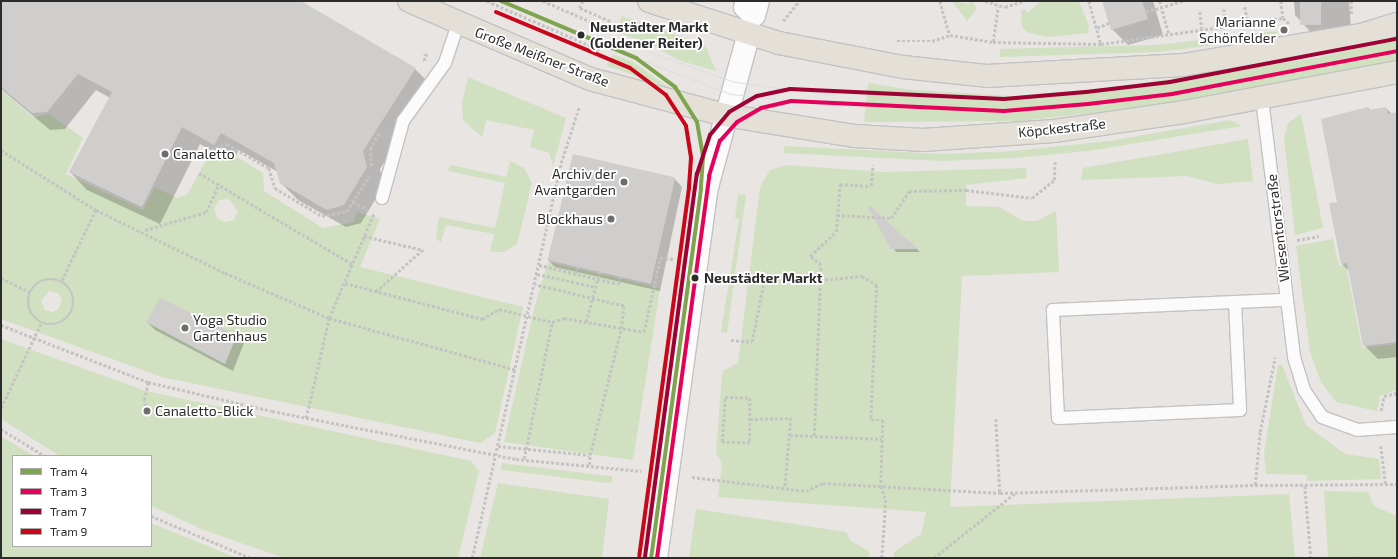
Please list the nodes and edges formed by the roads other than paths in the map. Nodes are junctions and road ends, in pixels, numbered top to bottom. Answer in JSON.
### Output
{"nodes":[{"id":1,"x":409,"y":1,"type":"edge"},
{"id":2,"x":649,"y":1,"type":"edge"},
{"id":3,"x":458,"y":24,"type":"junction"},
{"id":4,"x":1397,"y":24,"type":"edge"},
{"id":5,"x":748,"y":36,"type":"junction"},
{"id":6,"x":1397,"y":72,"type":"edge"},
{"id":7,"x":1262,"y":99,"type":"junction"},
{"id":8,"x":724,"y":115,"type":"junction"},
{"id":9,"x":382,"y":198,"type":"dead end"},
{"id":10,"x":1286,"y":300,"type":"junction"},
{"id":11,"x":1235,"y":302,"type":"junction"},
{"id":12,"x":1397,"y":427,"type":"edge"},
{"id":13,"x":656,"y":558,"type":"edge"}],
"edges":[{"from":1,"to":3,"type":"main road","name":"Große Meißner Straße"},
{"from":2,"to":5,"type":"main road"},
{"from":3,"to":8,"type":"main road","name":"Große Meißner Straße"},
{"from":3,"to":9,"type":"lane"},
{"from":4,"to":5,"type":"main road"},
{"from":5,"to":8,"type":"street"},
{"from":6,"to":7,"type":"main road","name":"Köpckestraße"},
{"from":7,"to":8,"type":"main road","name":"Köpckestraße"},
{"from":7,"to":10,"type":"lane","name":"Wiesentorstraße"},
{"from":8,"to":13,"type":"street"},
{"from":10,"to":11,"type":"lane"},
{"from":10,"to":12,"type":"lane","name":"Wiesentorstraße"},
{"from":11,"to":11,"type":"lane"}]}
